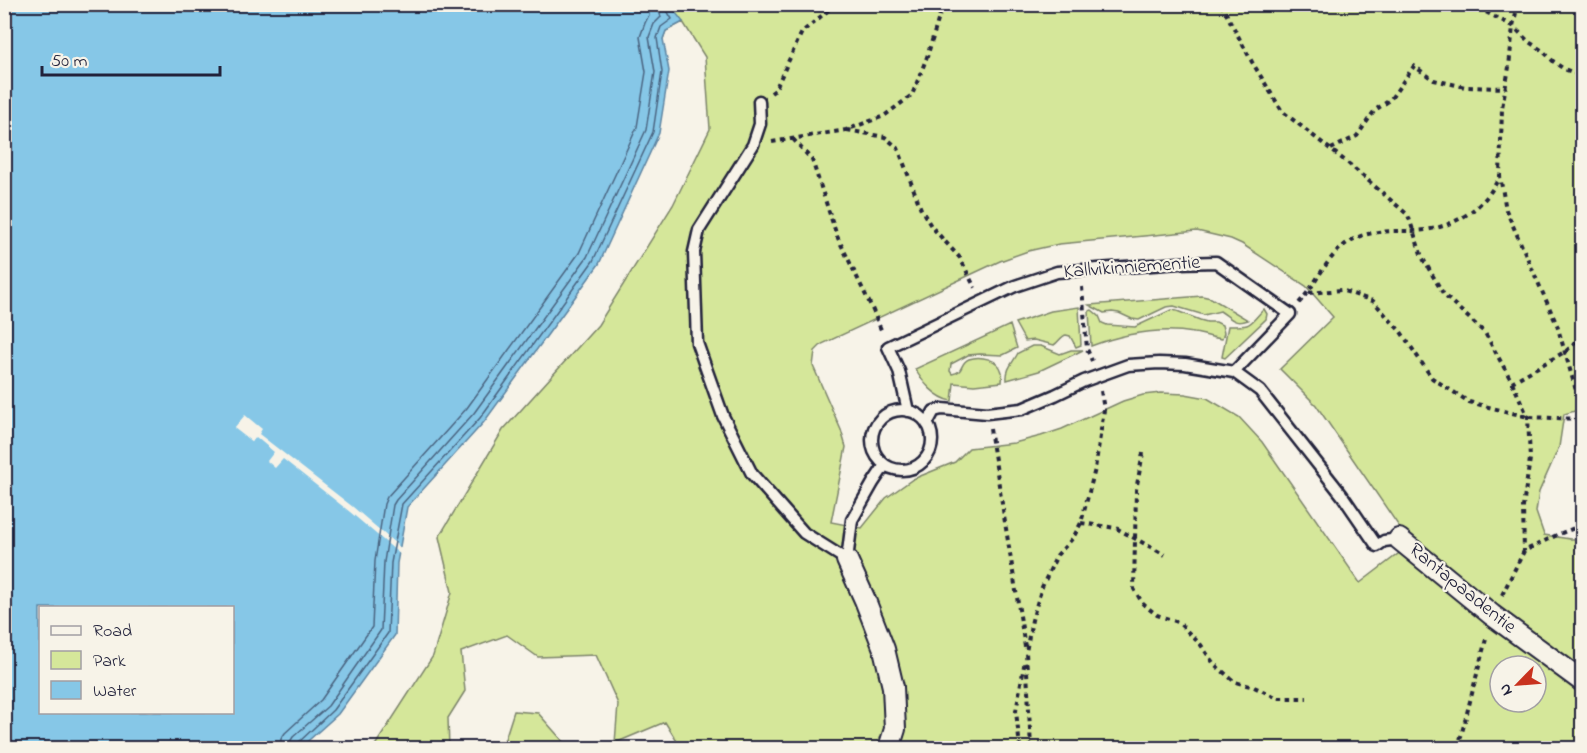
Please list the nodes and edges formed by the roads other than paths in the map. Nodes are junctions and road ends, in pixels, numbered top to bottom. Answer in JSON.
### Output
{"nodes":[{"id":1,"x":759,"y":101,"type":"road end"},
{"id":2,"x":1234,"y":372,"type":"junction"},
{"id":3,"x":908,"y":411,"type":"junction"},
{"id":4,"x":927,"y":424,"type":"junction"},
{"id":5,"x":885,"y":465,"type":"junction"},
{"id":6,"x":1392,"y":540,"type":"joint"},
{"id":7,"x":847,"y":560,"type":"junction"},
{"id":8,"x":1582,"y":681,"type":"edge"},
{"id":9,"x":889,"y":748,"type":"edge"}],
"edges":[{"from":1,"to":7,"type":"lane"},
{"from":2,"to":3,"type":"lane","name":"Kallvikinniementie"},
{"from":2,"to":4,"type":"lane"},
{"from":2,"to":6,"type":"lane"},
{"from":3,"to":4,"type":"lane"},
{"from":3,"to":5,"type":"lane"},
{"from":4,"to":5,"type":"lane"},
{"from":5,"to":7,"type":"lane"},
{"from":6,"to":8,"type":"street","name":"Rantapaadentie"},
{"from":7,"to":9,"type":"street"}]}
